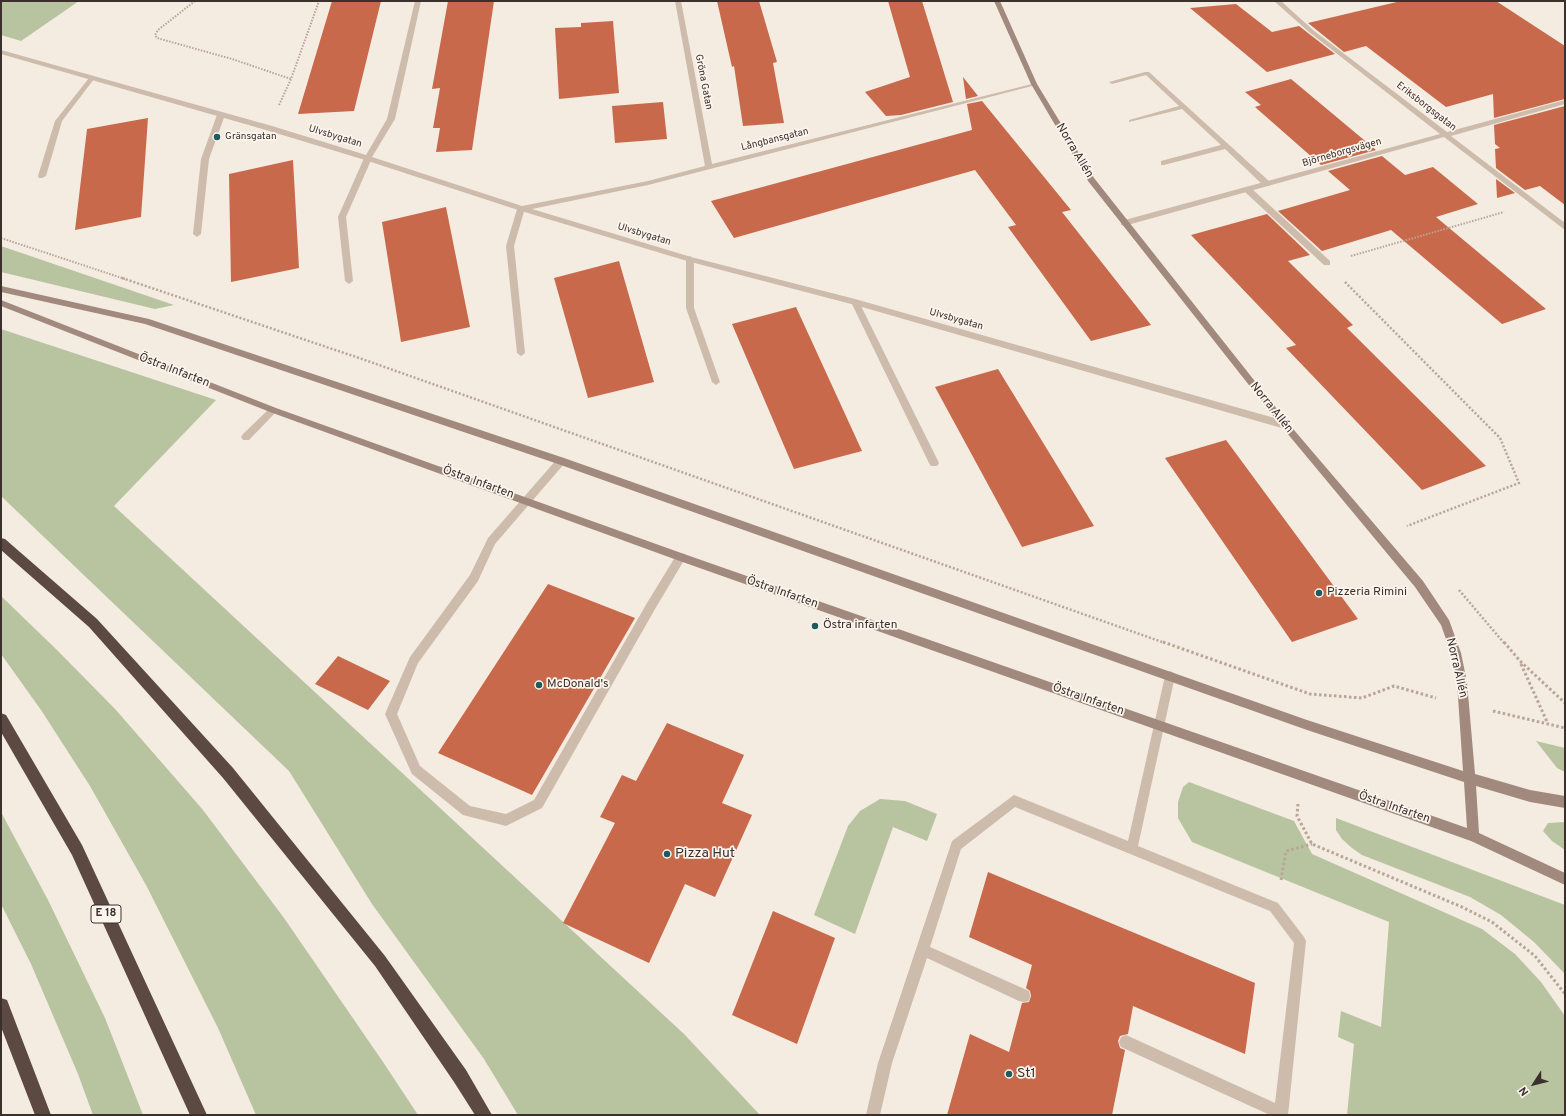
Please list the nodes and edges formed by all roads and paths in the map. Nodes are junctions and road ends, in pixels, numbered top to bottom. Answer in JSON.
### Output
{"nodes":[{"id":1,"x":195,"y":1,"type":"edge"},
{"id":2,"x":319,"y":1,"type":"edge"},
{"id":3,"x":418,"y":1,"type":"edge"},
{"id":4,"x":678,"y":1,"type":"edge"},
{"id":5,"x":997,"y":1,"type":"edge"},
{"id":6,"x":1277,"y":1,"type":"edge"},
{"id":7,"x":1,"y":52,"type":"edge"},
{"id":8,"x":91,"y":78,"type":"junction"},
{"id":9,"x":291,"y":79,"type":"junction"},
{"id":10,"x":1112,"y":82,"type":"dead end"},
{"id":11,"x":1034,"y":84,"type":"junction"},
{"id":12,"x":1565,"y":102,"type":"edge"},
{"id":13,"x":1183,"y":107,"type":"junction"},
{"id":14,"x":221,"y":115,"type":"junction"},
{"id":15,"x":1131,"y":121,"type":"dead end"},
{"id":16,"x":269,"y":128,"type":"junction"},
{"id":17,"x":1445,"y":134,"type":"junction"},
{"id":18,"x":1226,"y":146,"type":"junction"},
{"id":19,"x":368,"y":158,"type":"junction"},
{"id":20,"x":1164,"y":163,"type":"dead end"},
{"id":21,"x":709,"y":167,"type":"junction"},
{"id":22,"x":42,"y":176,"type":"dead end"},
{"id":23,"x":1267,"y":184,"type":"junction"},
{"id":24,"x":1248,"y":190,"type":"junction"},
{"id":25,"x":1535,"y":203,"type":"junction"},
{"id":26,"x":520,"y":208,"type":"junction"},
{"id":27,"x":1124,"y":223,"type":"junction"},
{"id":28,"x":1565,"y":227,"type":"edge"},
{"id":29,"x":197,"y":234,"type":"dead end"},
{"id":30,"x":1,"y":238,"type":"edge"},
{"id":31,"x":690,"y":259,"type":"junction"},
{"id":32,"x":1327,"y":263,"type":"junction"},
{"id":33,"x":349,"y":281,"type":"dead end"},
{"id":34,"x":1,"y":289,"type":"edge"},
{"id":35,"x":1,"y":302,"type":"edge"},
{"id":36,"x":855,"y":302,"type":"junction"},
{"id":37,"x":521,"y":353,"type":"dead end"},
{"id":38,"x":716,"y":382,"type":"dead end"},
{"id":39,"x":273,"y":410,"type":"junction"},
{"id":40,"x":1285,"y":425,"type":"junction"},
{"id":41,"x":246,"y":437,"type":"dead end"},
{"id":42,"x":561,"y":461,"type":"junction"},
{"id":43,"x":934,"y":463,"type":"dead end"},
{"id":44,"x":527,"y":501,"type":"junction"},
{"id":45,"x":1410,"y":532,"type":"dead end"},
{"id":46,"x":1,"y":543,"type":"edge"},
{"id":47,"x":681,"y":557,"type":"junction"},
{"id":48,"x":1458,"y":589,"type":"dead end"},
{"id":49,"x":1520,"y":661,"type":"junction"},
{"id":50,"x":1170,"y":676,"type":"junction"},
{"id":51,"x":1414,"y":693,"type":"dead end"},
{"id":52,"x":1565,"y":703,"type":"edge"},
{"id":53,"x":1508,"y":715,"type":"dead end"},
{"id":54,"x":1,"y":719,"type":"edge"},
{"id":55,"x":1548,"y":724,"type":"junction"},
{"id":56,"x":1160,"y":726,"type":"junction"},
{"id":57,"x":1565,"y":728,"type":"edge"},
{"id":58,"x":1469,"y":778,"type":"junction"},
{"id":59,"x":1565,"y":802,"type":"edge"},
{"id":60,"x":1297,"y":816,"type":"dead end"},
{"id":61,"x":1472,"y":836,"type":"junction"},
{"id":62,"x":1312,"y":844,"type":"junction"},
{"id":63,"x":1132,"y":848,"type":"junction"},
{"id":64,"x":1565,"y":879,"type":"edge"},
{"id":65,"x":1274,"y":907,"type":"junction"},
{"id":66,"x":923,"y":950,"type":"junction"},
{"id":67,"x":1565,"y":994,"type":"edge"},
{"id":68,"x":1024,"y":996,"type":"dead end"},
{"id":69,"x":1,"y":1006,"type":"edge"},
{"id":70,"x":1126,"y":1042,"type":"dead end"},
{"id":71,"x":1281,"y":1114,"type":"edge"},
{"id":72,"x":43,"y":1115,"type":"edge"},
{"id":73,"x":199,"y":1115,"type":"edge"},
{"id":74,"x":484,"y":1115,"type":"edge"},
{"id":75,"x":873,"y":1115,"type":"edge"}],
"edges":[{"from":1,"to":9,"type":"path"},
{"from":2,"to":9,"type":"path"},
{"from":3,"to":19,"type":"street"},
{"from":4,"to":21,"type":"street","name":"Gröna Gatan"},
{"from":5,"to":11,"type":"street","name":"Norra Allén"},
{"from":6,"to":17,"type":"street","name":"Eriksborgsgatan"},
{"from":7,"to":8,"type":"street","name":"Ulvsbygatan"},
{"from":8,"to":14,"type":"street","name":"Ulvsbygatan"},
{"from":8,"to":22,"type":"street"},
{"from":9,"to":16,"type":"path"},
{"from":10,"to":13,"type":"street"},
{"from":11,"to":21,"type":"street","name":"Långbansgatan"},
{"from":11,"to":27,"type":"street","name":"Norra Allén"},
{"from":12,"to":17,"type":"street","name":"Björneborgsvägen"},
{"from":13,"to":15,"type":"street"},
{"from":13,"to":18,"type":"street"},
{"from":14,"to":16,"type":"street","name":"Ulvsbygatan"},
{"from":14,"to":29,"type":"street"},
{"from":16,"to":19,"type":"street","name":"Ulvsbygatan"},
{"from":17,"to":23,"type":"street","name":"Björneborgsvägen"},
{"from":17,"to":25,"type":"street","name":"Eriksborgsgatan"},
{"from":18,"to":20,"type":"street"},
{"from":18,"to":23,"type":"street"},
{"from":19,"to":26,"type":"street","name":"Ulvsbygatan"},
{"from":19,"to":33,"type":"street"},
{"from":21,"to":26,"type":"street","name":"Långbansgatan"},
{"from":23,"to":24,"type":"street","name":"Björneborgsvägen"},
{"from":24,"to":27,"type":"street","name":"Björneborgsvägen"},
{"from":24,"to":32,"type":"street"},
{"from":25,"to":28,"type":"street","name":"Eriksborgsgatan"},
{"from":25,"to":32,"type":"path"},
{"from":26,"to":31,"type":"street","name":"Ulvsbygatan"},
{"from":26,"to":37,"type":"street"},
{"from":27,"to":40,"type":"street","name":"Norra Allén"},
{"from":30,"to":51,"type":"path"},
{"from":31,"to":36,"type":"street","name":"Ulvsbygatan"},
{"from":31,"to":38,"type":"street"},
{"from":32,"to":45,"type":"path"},
{"from":34,"to":42,"type":"street"},
{"from":35,"to":39,"type":"street","name":"Östra Infarten"},
{"from":36,"to":40,"type":"street","name":"Ulvsbygatan"},
{"from":36,"to":43,"type":"street"},
{"from":39,"to":41,"type":"street"},
{"from":39,"to":44,"type":"street","name":"Östra Infarten"},
{"from":40,"to":58,"type":"street","name":"Norra Allén"},
{"from":42,"to":44,"type":"street"},
{"from":42,"to":50,"type":"street"},
{"from":44,"to":47,"type":"street","name":"Östra Infarten"},
{"from":44,"to":47,"type":"street"},
{"from":46,"to":74,"type":"highway"},
{"from":47,"to":56,"type":"street","name":"Östra Infarten"},
{"from":48,"to":49,"type":"path"},
{"from":49,"to":52,"type":"path"},
{"from":49,"to":55,"type":"path"},
{"from":50,"to":56,"type":"street"},
{"from":50,"to":58,"type":"street"},
{"from":53,"to":55,"type":"path"},
{"from":54,"to":73,"type":"highway","number":"E 18"},
{"from":55,"to":57,"type":"path"},
{"from":56,"to":61,"type":"street","name":"Östra Infarten"},
{"from":56,"to":63,"type":"street"},
{"from":58,"to":59,"type":"street"},
{"from":58,"to":61,"type":"street","name":"Norra Allén"},
{"from":60,"to":62,"type":"path"},
{"from":61,"to":64,"type":"street","name":"Östra Infarten"},
{"from":62,"to":65,"type":"path"},
{"from":62,"to":67,"type":"path"},
{"from":63,"to":65,"type":"street"},
{"from":63,"to":66,"type":"street"},
{"from":65,"to":71,"type":"street"},
{"from":66,"to":68,"type":"street"},
{"from":66,"to":75,"type":"street"},
{"from":69,"to":72,"type":"highway"},
{"from":70,"to":71,"type":"street"}]}
